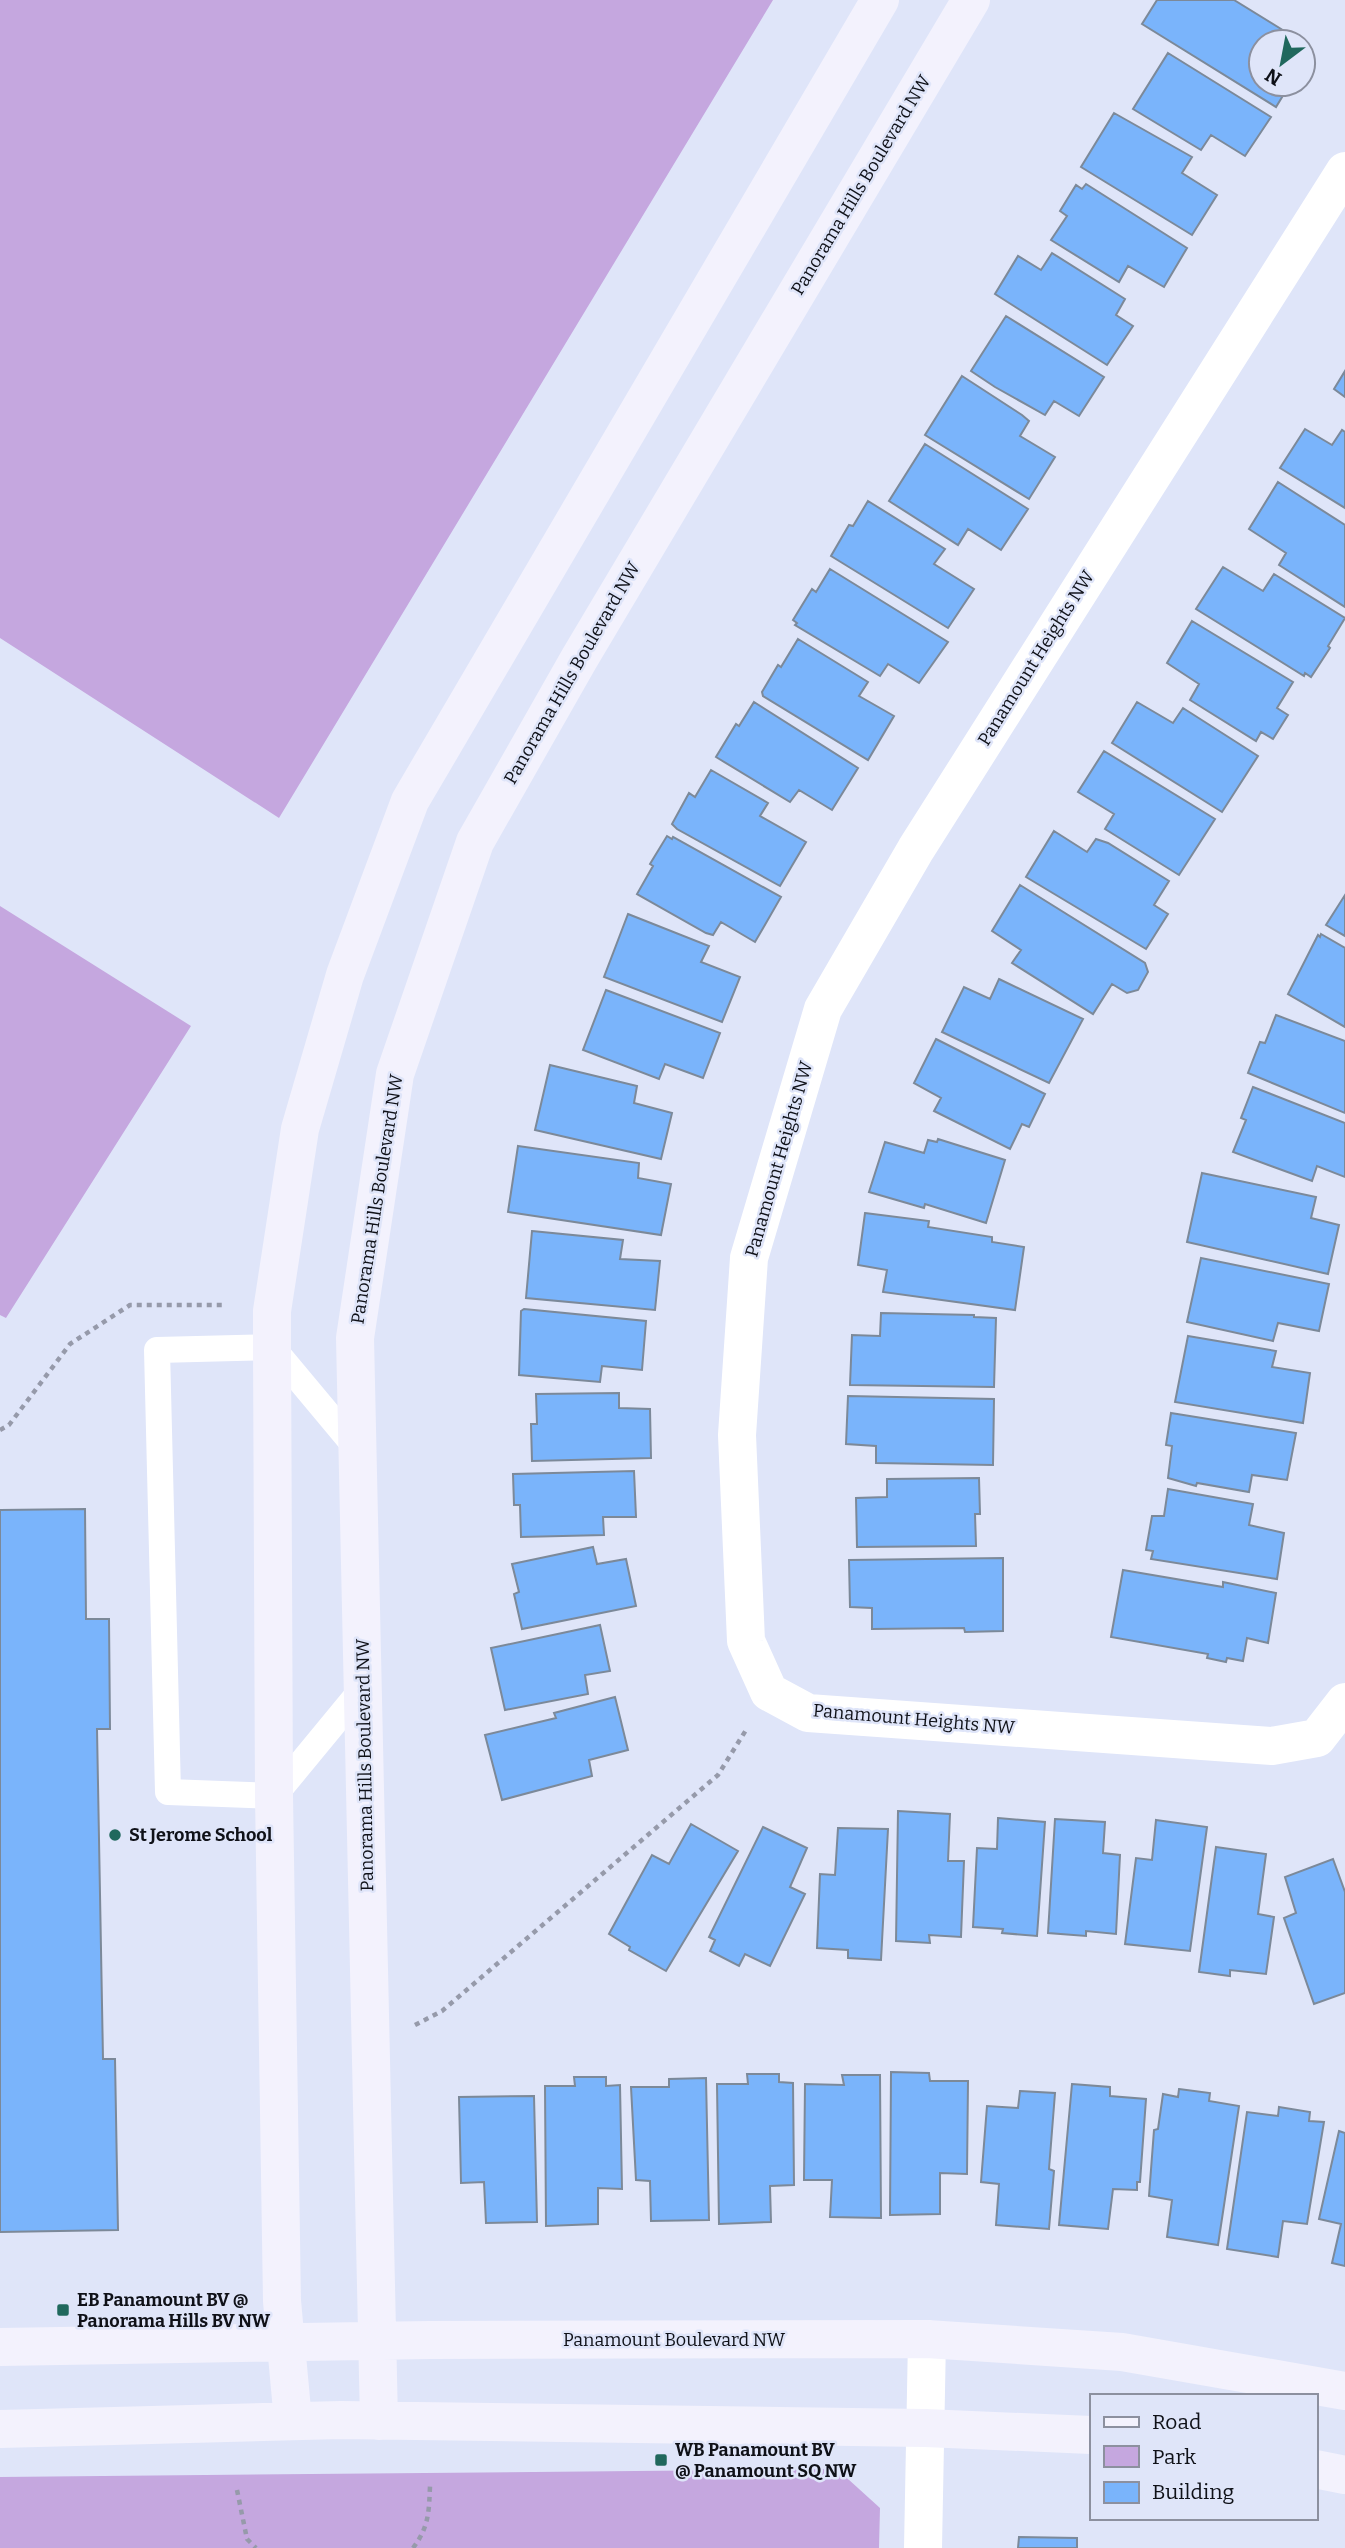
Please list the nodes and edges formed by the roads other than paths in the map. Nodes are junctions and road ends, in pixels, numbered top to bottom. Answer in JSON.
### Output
{"nodes":[{"id":1,"x":880,"y":0,"type":"edge"},
{"id":2,"x":971,"y":0,"type":"edge"},
{"id":3,"x":1345,"y":172,"type":"edge"},
{"id":4,"x":272,"y":1347,"type":"junction"},
{"id":5,"x":358,"y":1450,"type":"junction"},
{"id":6,"x":363,"y":1688,"type":"junction"},
{"id":7,"x":1345,"y":1702,"type":"edge"},
{"id":8,"x":274,"y":1796,"type":"junction"},
{"id":9,"x":927,"y":2339,"type":"junction"},
{"id":10,"x":378,"y":2341,"type":"junction"},
{"id":11,"x":285,"y":2343,"type":"junction"},
{"id":12,"x":0,"y":2347,"type":"edge"},
{"id":13,"x":1345,"y":2391,"type":"edge"},
{"id":14,"x":293,"y":2421,"type":"junction"},
{"id":15,"x":379,"y":2421,"type":"junction"},
{"id":16,"x":925,"y":2428,"type":"junction"},
{"id":17,"x":0,"y":2429,"type":"edge"},
{"id":18,"x":1090,"y":2435,"type":"edge"},
{"id":19,"x":1317,"y":2469,"type":"edge"},
{"id":20,"x":1345,"y":2475,"type":"edge"},
{"id":21,"x":923,"y":2548,"type":"edge"}],
"edges":[{"from":1,"to":4,"type":"street"},
{"from":2,"to":5,"type":"street","name":"Panorama Hills Boulevard NW"},
{"from":3,"to":7,"type":"street","name":"Panamount Heights NW"},
{"from":4,"to":5,"type":"lane"},
{"from":4,"to":8,"type":"street"},
{"from":4,"to":8,"type":"lane"},
{"from":5,"to":6,"type":"street","name":"Panorama Hills Boulevard NW"},
{"from":6,"to":8,"type":"lane"},
{"from":6,"to":10,"type":"street","name":"Panorama Hills Boulevard NW"},
{"from":8,"to":11,"type":"street"},
{"from":9,"to":10,"type":"street","name":"Panamount Boulevard NW"},
{"from":9,"to":13,"type":"street","name":"Panamount Boulevard NW"},
{"from":9,"to":16,"type":"street"},
{"from":10,"to":11,"type":"street","name":"Panamount Boulevard NW"},
{"from":10,"to":15,"type":"street","name":"Panorama Hills Boulevard NW"},
{"from":11,"to":12,"type":"street","name":"Panamount Boulevard NW"},
{"from":11,"to":14,"type":"street"},
{"from":14,"to":15,"type":"street"},
{"from":14,"to":17,"type":"street"},
{"from":15,"to":16,"type":"street"},
{"from":16,"to":18,"type":"street"},
{"from":16,"to":21,"type":"street"},
{"from":19,"to":20,"type":"street"}]}
